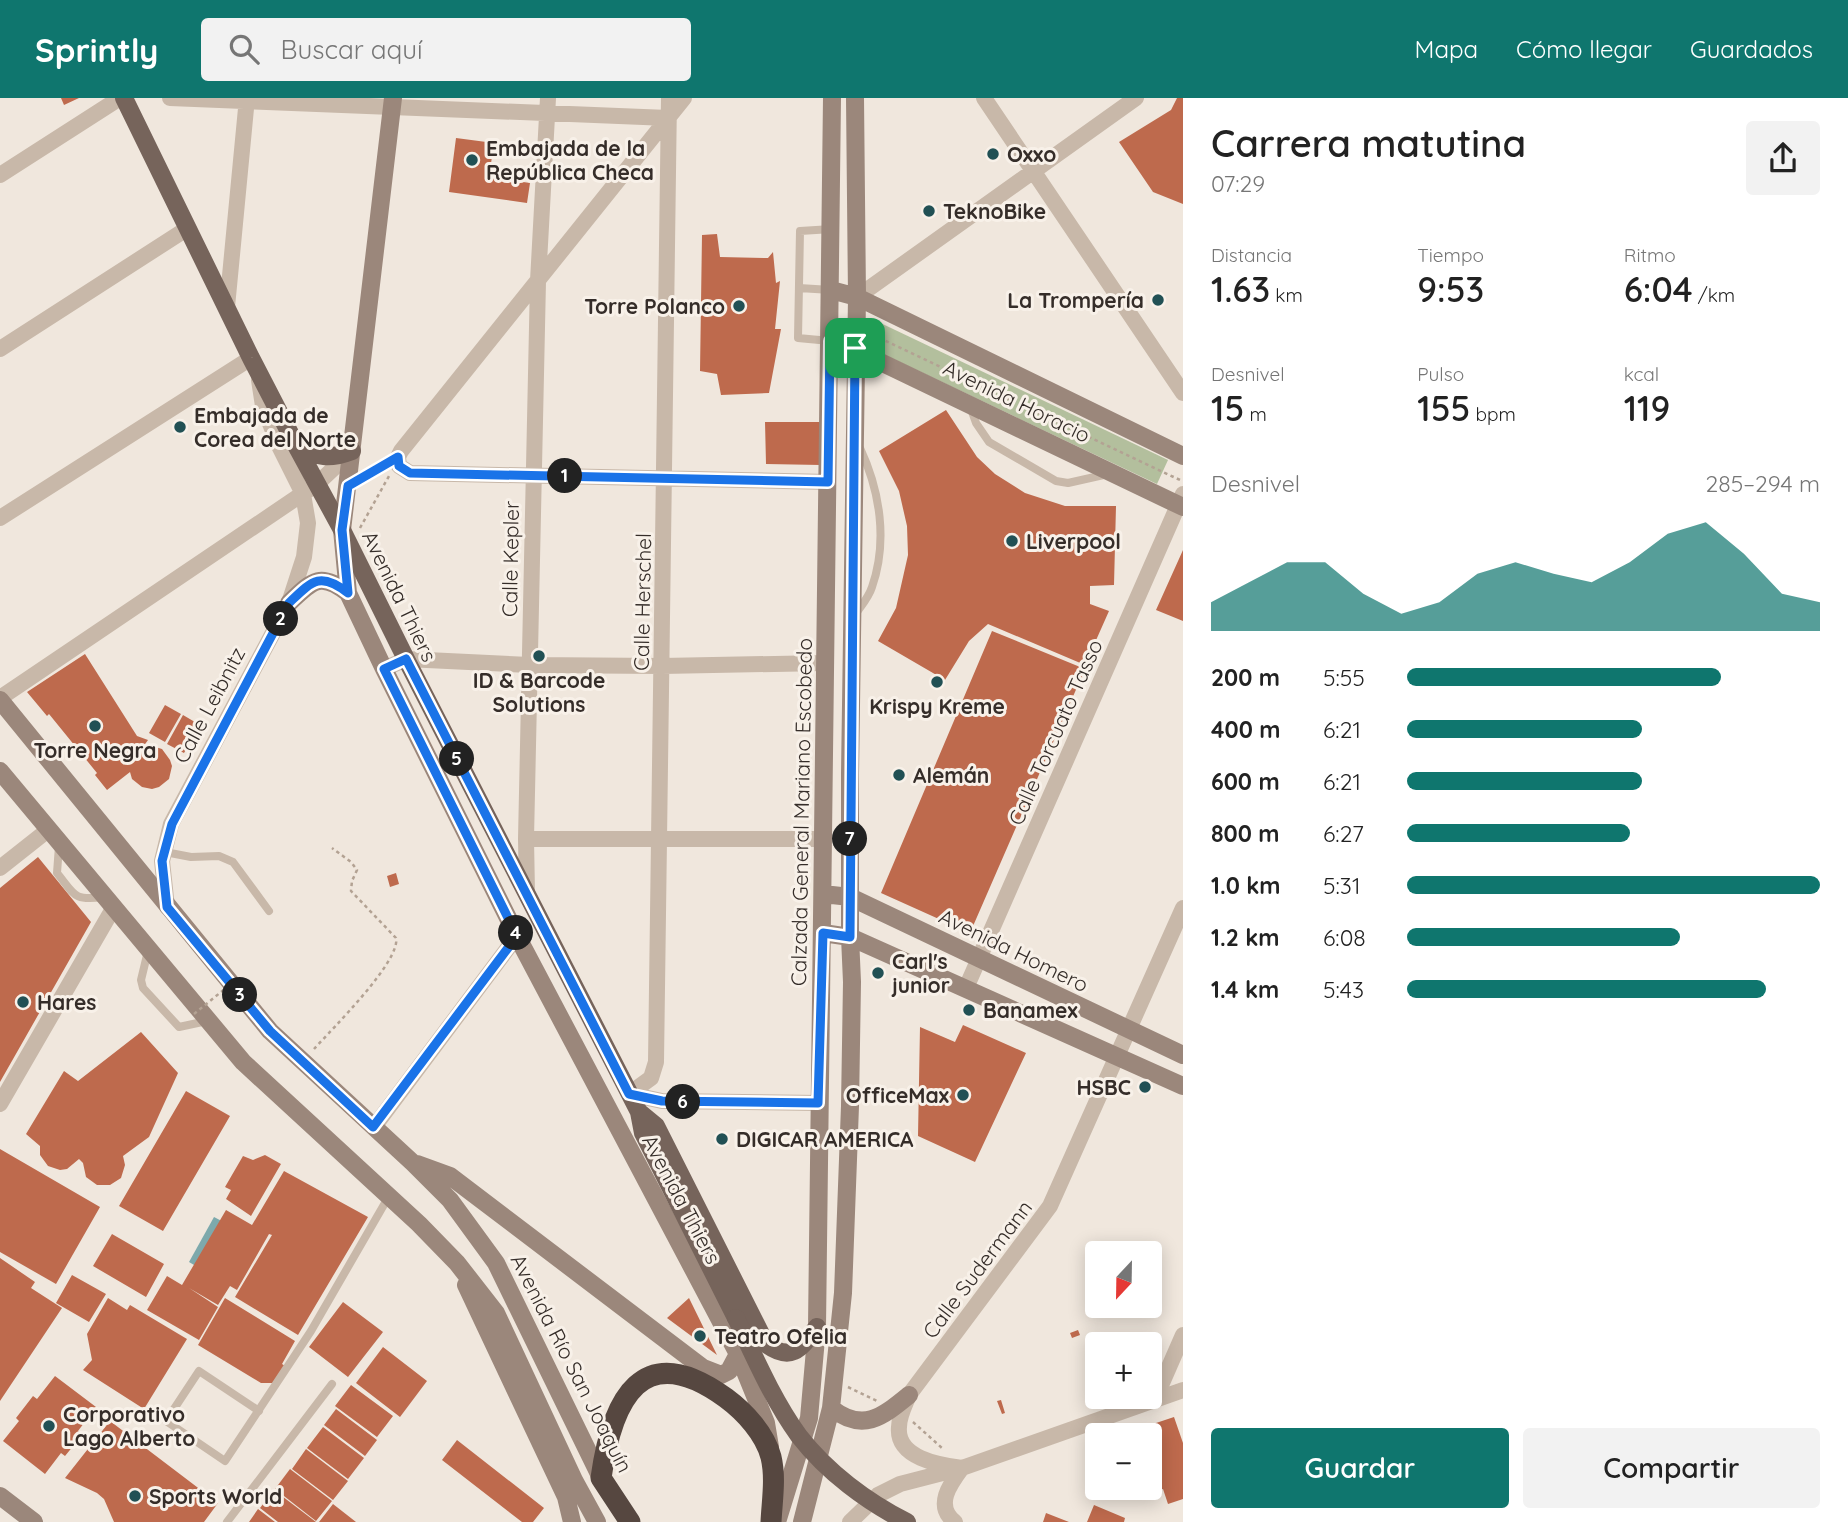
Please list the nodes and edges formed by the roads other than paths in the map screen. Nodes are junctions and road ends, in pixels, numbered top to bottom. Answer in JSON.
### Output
{"nodes":[{"id":1,"x":122,"y":98,"type":"edge"},
{"id":2,"x":170,"y":98,"type":"edge"},
{"id":3,"x":669,"y":98,"type":"edge"},
{"id":4,"x":684,"y":98,"type":"edge"},
{"id":5,"x":832,"y":98,"type":"edge"},
{"id":6,"x":855,"y":98,"type":"edge"},
{"id":7,"x":984,"y":98,"type":"edge"},
{"id":8,"x":1136,"y":98,"type":"edge"},
{"id":9,"x":247,"y":100,"type":"edge"},
{"id":10,"x":393,"y":103,"type":"edge"},
{"id":11,"x":548,"y":106,"type":"edge"},
{"id":12,"x":668,"y":118,"type":"junction"},
{"id":13,"x":1033,"y":170,"type":"junction"},
{"id":14,"x":0,"y":175,"type":"edge"},
{"id":15,"x":188,"y":228,"type":"junction"},
{"id":16,"x":832,"y":229,"type":"junction"},
{"id":17,"x":538,"y":281,"type":"junction"},
{"id":18,"x":799,"y":289,"type":"junction"},
{"id":19,"x":831,"y":290,"type":"junction"},
{"id":20,"x":857,"y":297,"type":"junction"},
{"id":21,"x":227,"y":307,"type":"junction"},
{"id":22,"x":830,"y":341,"type":"junction"},
{"id":23,"x":855,"y":348,"type":"junction"},
{"id":24,"x":0,"y":349,"type":"edge"},
{"id":25,"x":254,"y":362,"type":"junction"},
{"id":26,"x":1183,"y":393,"type":"edge"},
{"id":27,"x":969,"y":403,"type":"junction"},
{"id":28,"x":855,"y":438,"type":"junction"},
{"id":29,"x":296,"y":447,"type":"junction"},
{"id":30,"x":352,"y":451,"type":"junction"},
{"id":31,"x":1183,"y":456,"type":"edge"},
{"id":32,"x":1113,"y":473,"type":"junction"},
{"id":33,"x":533,"y":476,"type":"junction"},
{"id":34,"x":664,"y":479,"type":"junction"},
{"id":35,"x":828,"y":482,"type":"junction"},
{"id":36,"x":310,"y":489,"type":"junction"},
{"id":37,"x":1181,"y":502,"type":"edge"},
{"id":38,"x":0,"y":518,"type":"edge"},
{"id":39,"x":342,"y":530,"type":"junction"},
{"id":40,"x":348,"y":593,"type":"junction"},
{"id":41,"x":289,"y":603,"type":"junction"},
{"id":42,"x":852,"y":620,"type":"junction"},
{"id":43,"x":406,"y":659,"type":"junction"},
{"id":44,"x":825,"y":663,"type":"junction"},
{"id":45,"x":529,"y":665,"type":"junction"},
{"id":46,"x":662,"y":666,"type":"junction"},
{"id":47,"x":384,"y":669,"type":"junction"},
{"id":48,"x":0,"y":699,"type":"edge"},
{"id":49,"x":0,"y":772,"type":"edge"},
{"id":50,"x":54,"y":836,"type":"junction"},
{"id":51,"x":660,"y":838,"type":"junction"},
{"id":52,"x":526,"y":839,"type":"junction"},
{"id":53,"x":823,"y":839,"type":"junction"},
{"id":54,"x":165,"y":852,"type":"junction"},
{"id":55,"x":0,"y":868,"type":"edge"},
{"id":56,"x":823,"y":894,"type":"junction"},
{"id":57,"x":527,"y":896,"type":"junction"},
{"id":58,"x":850,"y":897,"type":"junction"},
{"id":59,"x":109,"y":902,"type":"junction"},
{"id":60,"x":167,"y":907,"type":"junction"},
{"id":61,"x":1183,"y":908,"type":"edge"},
{"id":62,"x":270,"y":911,"type":"dead end"},
{"id":63,"x":823,"y":933,"type":"junction"},
{"id":64,"x":517,"y":936,"type":"junction"},
{"id":65,"x":850,"y":937,"type":"junction"},
{"id":66,"x":148,"y":948,"type":"junction"},
{"id":67,"x":979,"y":958,"type":"junction"},
{"id":68,"x":966,"y":988,"type":"junction"},
{"id":69,"x":201,"y":1017,"type":"junction"},
{"id":70,"x":1130,"y":1030,"type":"junction"},
{"id":71,"x":1183,"y":1055,"type":"edge"},
{"id":72,"x":1118,"y":1056,"type":"junction"},
{"id":73,"x":1183,"y":1086,"type":"edge"},
{"id":74,"x":629,"y":1094,"type":"junction"},
{"id":75,"x":818,"y":1103,"type":"junction"},
{"id":76,"x":0,"y":1104,"type":"edge"},
{"id":77,"x":639,"y":1112,"type":"junction"},
{"id":78,"x":373,"y":1127,"type":"junction"},
{"id":79,"x":413,"y":1163,"type":"junction"},
{"id":80,"x":389,"y":1196,"type":"junction"},
{"id":81,"x":457,"y":1263,"type":"junction"},
{"id":82,"x":817,"y":1327,"type":"junction"},
{"id":83,"x":1183,"y":1335,"type":"edge"},
{"id":84,"x":738,"y":1354,"type":"junction"},
{"id":85,"x":1162,"y":1383,"type":"edge"},
{"id":86,"x":332,"y":1384,"type":"dead end"},
{"id":87,"x":1183,"y":1390,"type":"edge"},
{"id":88,"x":909,"y":1395,"type":"joint"},
{"id":89,"x":1162,"y":1397,"type":"edge"},
{"id":90,"x":831,"y":1408,"type":"junction"},
{"id":91,"x":1127,"y":1409,"type":"edge"},
{"id":92,"x":259,"y":1411,"type":"junction"},
{"id":93,"x":897,"y":1411,"type":"junction"},
{"id":94,"x":771,"y":1457,"type":"junction"},
{"id":95,"x":962,"y":1468,"type":"junction"},
{"id":96,"x":601,"y":1478,"type":"junction"},
{"id":97,"x":0,"y":1496,"type":"edge"},
{"id":98,"x":623,"y":1514,"type":"edge"},
{"id":99,"x":596,"y":1520,"type":"edge"},
{"id":100,"x":34,"y":1522,"type":"edge"},
{"id":101,"x":227,"y":1522,"type":"edge"},
{"id":102,"x":572,"y":1522,"type":"edge"},
{"id":103,"x":771,"y":1522,"type":"edge"},
{"id":104,"x":777,"y":1522,"type":"edge"},
{"id":105,"x":802,"y":1522,"type":"edge"},
{"id":106,"x":850,"y":1522,"type":"edge"},
{"id":107,"x":907,"y":1522,"type":"edge"},
{"id":108,"x":955,"y":1522,"type":"edge"}],
"edges":[{"from":1,"to":14,"type":"street"},
{"from":1,"to":15,"type":"main road","name":"Avenida Thiers"},
{"from":2,"to":9,"type":"street"},
{"from":3,"to":12,"type":"street","name":"Calle Herschel"},
{"from":4,"to":12,"type":"street"},
{"from":5,"to":16,"type":"main road","name":"Calzada General Mariano Escobedo"},
{"from":6,"to":20,"type":"main road"},
{"from":7,"to":13,"type":"street"},
{"from":8,"to":13,"type":"street"},
{"from":9,"to":10,"type":"street"},
{"from":9,"to":21,"type":"street"},
{"from":10,"to":11,"type":"street"},
{"from":10,"to":30,"type":"main road"},
{"from":11,"to":12,"type":"street"},
{"from":11,"to":17,"type":"street","name":"Calle Kepler"},
{"from":12,"to":17,"type":"street"},
{"from":12,"to":34,"type":"street","name":"Calle Herschel"},
{"from":13,"to":20,"type":"street"},
{"from":13,"to":26,"type":"street"},
{"from":15,"to":21,"type":"main road","name":"Avenida Thiers"},
{"from":15,"to":24,"type":"street"},
{"from":16,"to":18,"type":"lane"},
{"from":16,"to":19,"type":"main road","name":"Calzada General Mariano Escobedo"},
{"from":17,"to":33,"type":"street","name":"Calle Kepler"},
{"from":17,"to":33,"type":"street"},
{"from":18,"to":19,"type":"lane"},
{"from":18,"to":22,"type":"lane"},
{"from":19,"to":20,"type":"main road","name":"Avenida Horacio"},
{"from":19,"to":22,"type":"main road","name":"Calzada General Mariano Escobedo"},
{"from":20,"to":23,"type":"main road"},
{"from":20,"to":31,"type":"main road","name":"Avenida Horacio"},
{"from":21,"to":25,"type":"main road","name":"Avenida Thiers"},
{"from":22,"to":23,"type":"main road","name":"Avenida Horacio"},
{"from":22,"to":35,"type":"main road","name":"Calzada General Mariano Escobedo"},
{"from":23,"to":27,"type":"main road","name":"Avenida Horacio"},
{"from":23,"to":28,"type":"main road"},
{"from":25,"to":29,"type":"main road","name":"Avenida Thiers"},
{"from":25,"to":36,"type":"street","name":"Calle Leibnitz"},
{"from":25,"to":38,"type":"street"},
{"from":27,"to":32,"type":"main road","name":"Avenida Horacio"},
{"from":27,"to":32,"type":"lane"},
{"from":28,"to":42,"type":"main road"},
{"from":28,"to":42,"type":"lane"},
{"from":29,"to":30,"type":"main road"},
{"from":29,"to":36,"type":"main road","name":"Avenida Thiers"},
{"from":30,"to":36,"type":"street"},
{"from":30,"to":39,"type":"main road"},
{"from":32,"to":37,"type":"main road","name":"Avenida Horacio"},
{"from":33,"to":34,"type":"street"},
{"from":33,"to":45,"type":"street","name":"Calle Kepler"},
{"from":34,"to":35,"type":"street"},
{"from":34,"to":46,"type":"street","name":"Calle Herschel"},
{"from":35,"to":44,"type":"main road","name":"Calzada General Mariano Escobedo"},
{"from":36,"to":39,"type":"main road","name":"Avenida Thiers"},
{"from":36,"to":41,"type":"street","name":"Calle Leibnitz"},
{"from":36,"to":48,"type":"street"},
{"from":37,"to":67,"type":"street","name":"Calle Torcuato Tasso"},
{"from":39,"to":40,"type":"main road"},
{"from":39,"to":43,"type":"main road","name":"Avenida Thiers"},
{"from":40,"to":41,"type":"main road"},
{"from":40,"to":47,"type":"main road","name":"Avenida Thiers"},
{"from":41,"to":54,"type":"street","name":"Calle Leibnitz"},
{"from":42,"to":58,"type":"main road"},
{"from":43,"to":45,"type":"street"},
{"from":43,"to":47,"type":"street"},
{"from":43,"to":57,"type":"main road","name":"Avenida Thiers"},
{"from":44,"to":46,"type":"street"},
{"from":44,"to":53,"type":"main road","name":"Calzada General Mariano Escobedo"},
{"from":45,"to":46,"type":"street"},
{"from":45,"to":52,"type":"street","name":"Calle Kepler"},
{"from":46,"to":51,"type":"street","name":"Calle Herschel"},
{"from":47,"to":64,"type":"main road","name":"Avenida Thiers"},
{"from":48,"to":60,"type":"main road","name":"Avenida Río San Joaquín"},
{"from":49,"to":50,"type":"main road"},
{"from":50,"to":55,"type":"street"},
{"from":50,"to":59,"type":"main road"},
{"from":51,"to":52,"type":"street"},
{"from":51,"to":53,"type":"street"},
{"from":51,"to":74,"type":"street","name":"Calle Herschel"},
{"from":52,"to":57,"type":"street","name":"Calle Kepler"},
{"from":53,"to":56,"type":"main road","name":"Calzada General Mariano Escobedo"},
{"from":54,"to":60,"type":"street","name":"Calle Leibnitz"},
{"from":54,"to":62,"type":"lane"},
{"from":56,"to":58,"type":"main road","name":"Avenida Homero"},
{"from":56,"to":63,"type":"main road","name":"Calzada General Mariano Escobedo"},
{"from":57,"to":74,"type":"main road","name":"Avenida Thiers"},
{"from":58,"to":65,"type":"main road"},
{"from":58,"to":67,"type":"main road","name":"Avenida Homero"},
{"from":59,"to":66,"type":"main road"},
{"from":59,"to":76,"type":"street"},
{"from":60,"to":78,"type":"main road","name":"Avenida Río San Joaquín"},
{"from":61,"to":70,"type":"street"},
{"from":63,"to":65,"type":"main road"},
{"from":63,"to":75,"type":"main road","name":"Calzada General Mariano Escobedo"},
{"from":64,"to":78,"type":"street"},
{"from":64,"to":84,"type":"main road","name":"Avenida Thiers"},
{"from":65,"to":68,"type":"main road"},
{"from":65,"to":90,"type":"main road"},
{"from":66,"to":69,"type":"main road"},
{"from":66,"to":69,"type":"lane"},
{"from":67,"to":68,"type":"street","name":"Calle Torcuato Tasso"},
{"from":67,"to":70,"type":"main road","name":"Avenida Homero"},
{"from":68,"to":72,"type":"main road"},
{"from":69,"to":80,"type":"main road"},
{"from":70,"to":71,"type":"main road","name":"Avenida Homero"},
{"from":70,"to":72,"type":"street","name":"Calle Sudermann"},
{"from":72,"to":73,"type":"main road"},
{"from":72,"to":88,"type":"street","name":"Calle Sudermann"},
{"from":74,"to":75,"type":"street"},
{"from":74,"to":77,"type":"main road","name":"Avenida Thiers"},
{"from":75,"to":82,"type":"main road","name":"Calzada General Mariano Escobedo"},
{"from":77,"to":82,"type":"main road"},
{"from":77,"to":107,"type":"main road","bridge":true},
{"from":78,"to":79,"type":"main road","name":"Avenida Río San Joaquín"},
{"from":79,"to":84,"type":"main road"},
{"from":79,"to":96,"type":"main road","name":"Avenida Río San Joaquín"},
{"from":80,"to":81,"type":"main road"},
{"from":80,"to":92,"type":"lane"},
{"from":81,"to":99,"type":"main road"},
{"from":81,"to":102,"type":"main road"},
{"from":82,"to":104,"type":"main road","name":"Calzada General Mariano Escobedo"},
{"from":83,"to":85,"type":"street"},
{"from":84,"to":94,"type":"main road","name":"Avenida Thiers"},
{"from":86,"to":101,"type":"lane"},
{"from":87,"to":89,"type":"street"},
{"from":88,"to":93,"type":"main road"},
{"from":90,"to":93,"type":"main road"},
{"from":90,"to":105,"type":"main road"},
{"from":91,"to":95,"type":"street"},
{"from":92,"to":92,"type":"lane"},
{"from":93,"to":95,"type":"street"},
{"from":94,"to":96,"type":"highway"},
{"from":94,"to":103,"type":"highway"},
{"from":95,"to":106,"type":"street"},
{"from":95,"to":108,"type":"street"},
{"from":96,"to":98,"type":"highway","name":"Avenida Río San Joaquín"},
{"from":97,"to":100,"type":"main road"}]}
